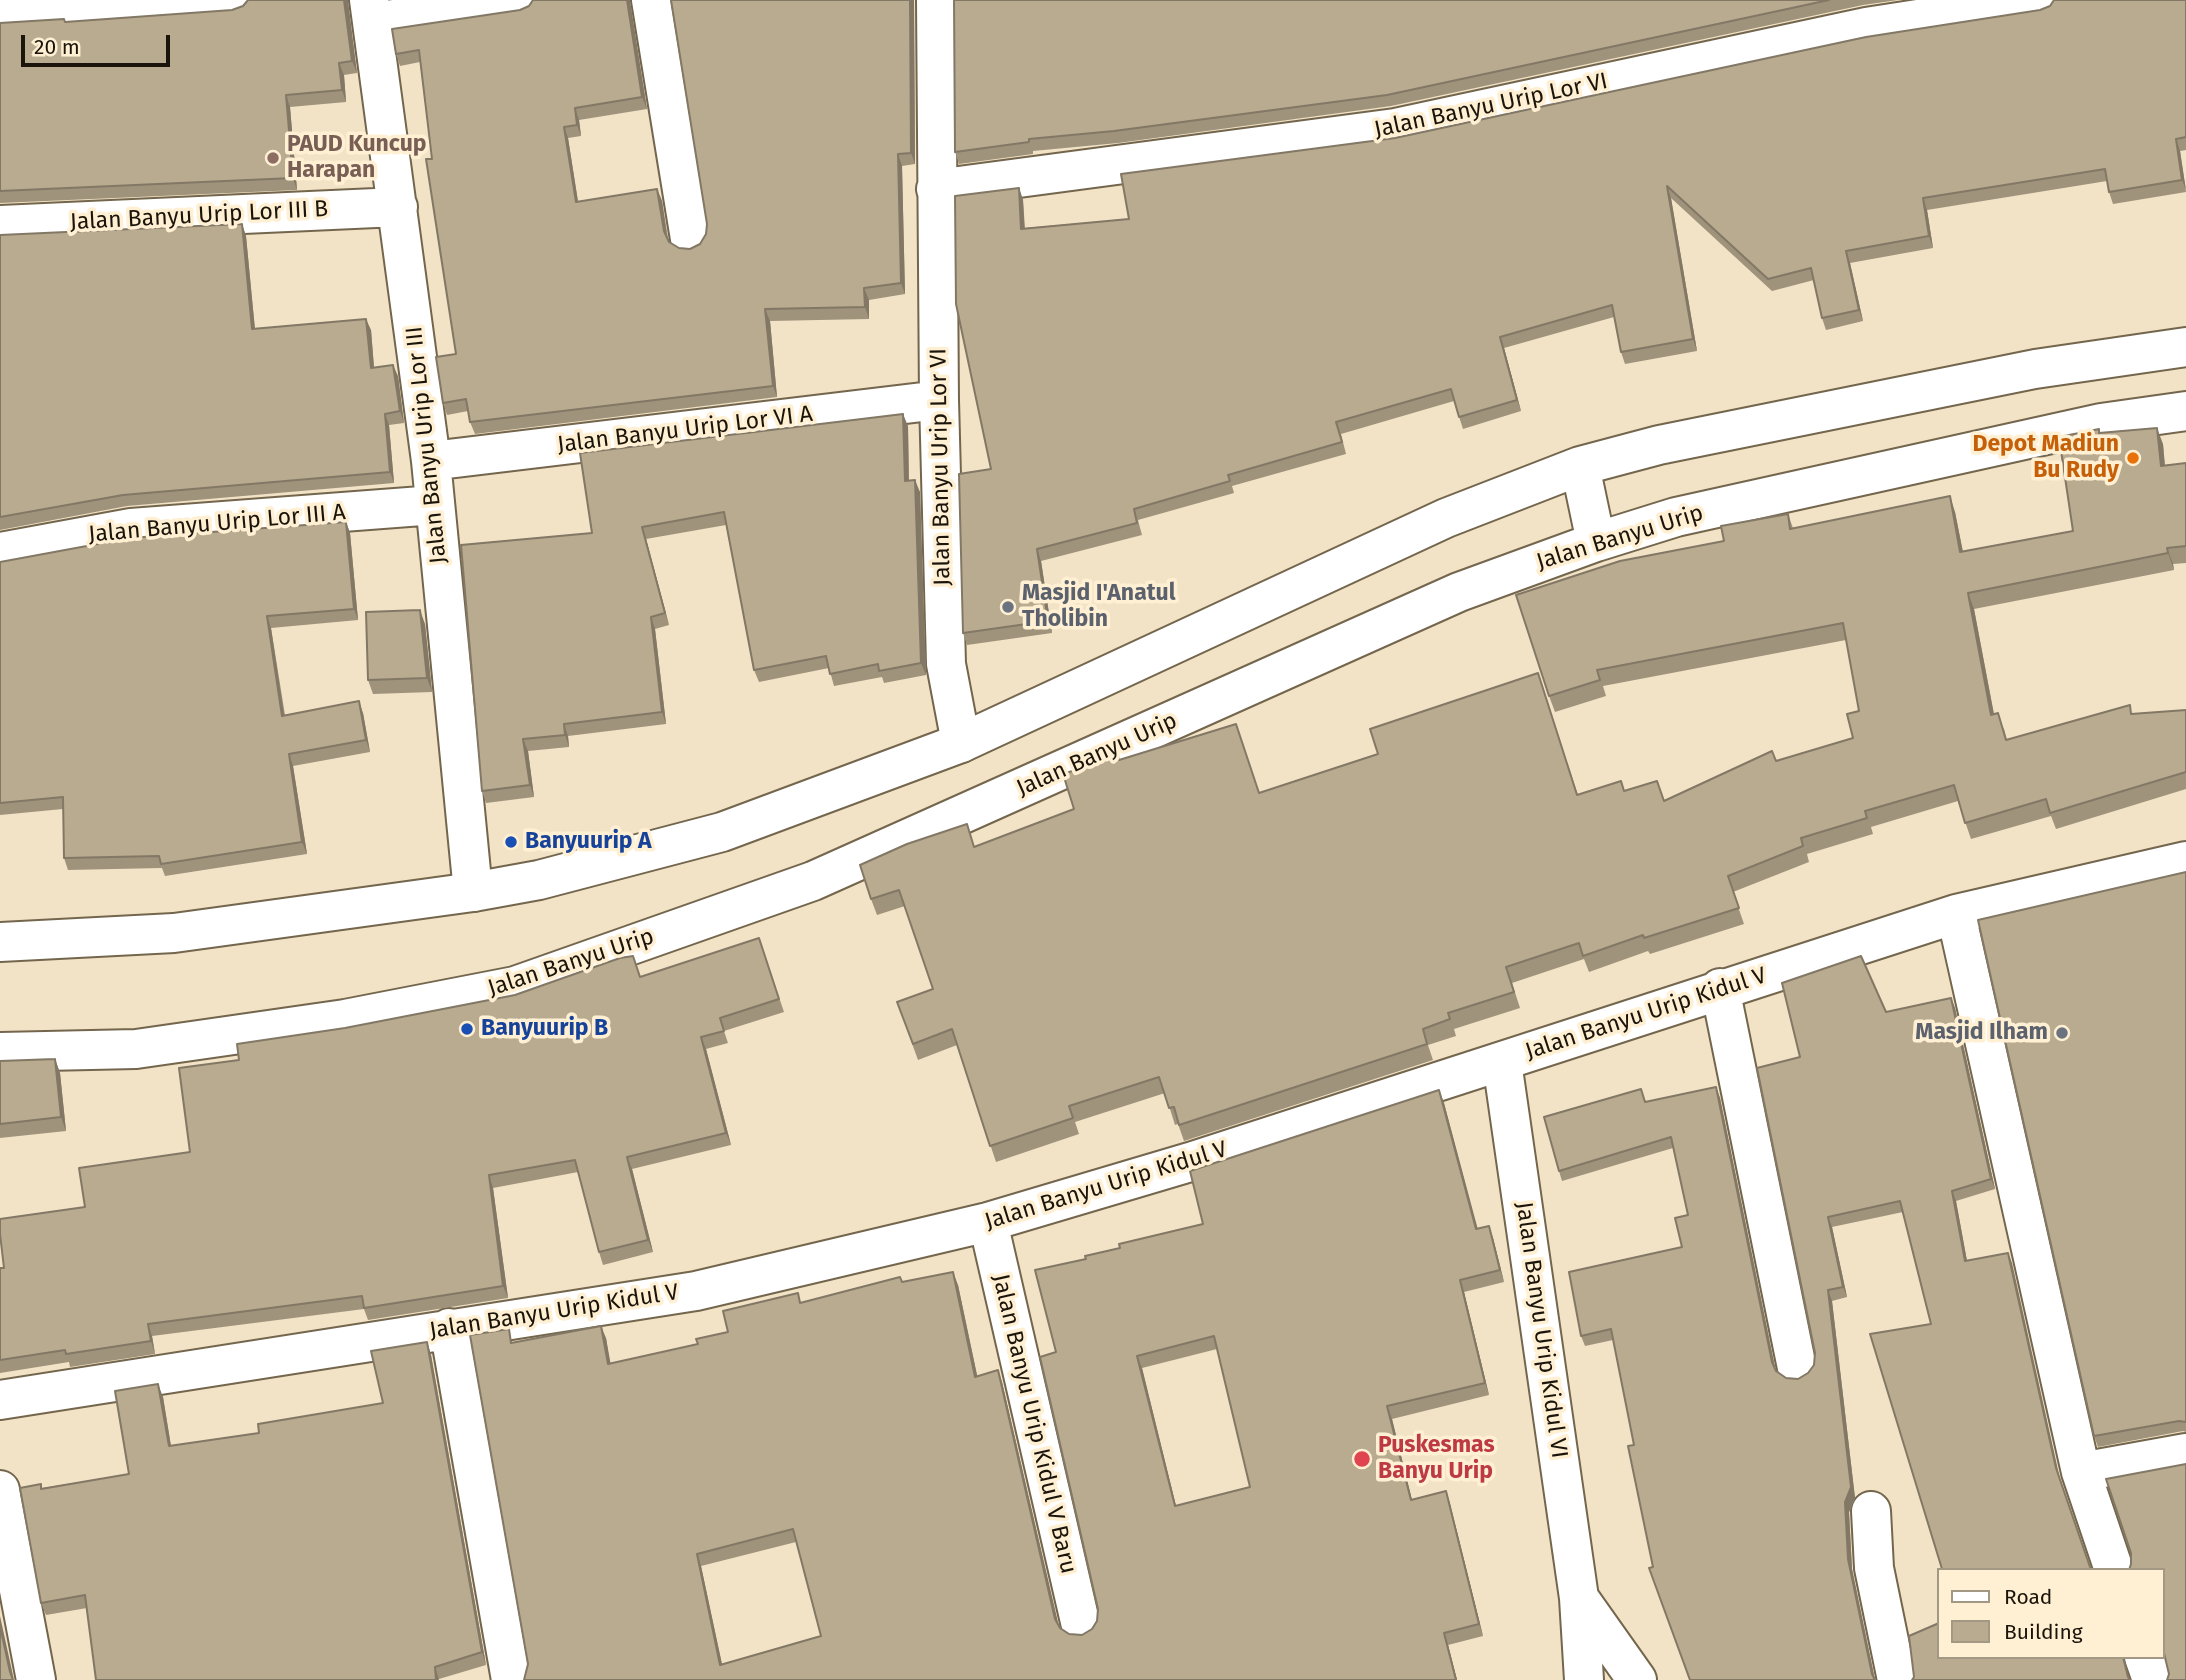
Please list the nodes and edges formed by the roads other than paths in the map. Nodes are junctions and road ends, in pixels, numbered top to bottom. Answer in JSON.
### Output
{"nodes":[{"id":1,"x":235,"y":0,"type":"edge"},
{"id":2,"x":520,"y":0,"type":"edge"},
{"id":3,"x":651,"y":0,"type":"edge"},
{"id":4,"x":936,"y":0,"type":"edge"},
{"id":5,"x":2041,"y":0,"type":"edge"},
{"id":6,"x":371,"y":11,"type":"edge"},
{"id":7,"x":0,"y":13,"type":"edge"},
{"id":8,"x":936,"y":189,"type":"junction"},
{"id":9,"x":398,"y":207,"type":"junction"},
{"id":10,"x":0,"y":225,"type":"edge"},
{"id":11,"x":690,"y":239,"type":"dead end"},
{"id":12,"x":2186,"y":347,"type":"edge"},
{"id":13,"x":939,"y":400,"type":"junction"},
{"id":14,"x":2186,"y":411,"type":"edge"},
{"id":15,"x":431,"y":461,"type":"junction"},
{"id":16,"x":1580,"y":466,"type":"junction"},
{"id":17,"x":435,"y":505,"type":"junction"},
{"id":18,"x":1596,"y":542,"type":"junction"},
{"id":19,"x":0,"y":552,"type":"edge"},
{"id":20,"x":961,"y":743,"type":"junction"},
{"id":21,"x":2186,"y":862,"type":"edge"},
{"id":22,"x":473,"y":892,"type":"junction"},
{"id":23,"x":1956,"y":914,"type":"junction"},
{"id":24,"x":0,"y":942,"type":"edge"},
{"id":25,"x":1720,"y":988,"type":"junction"},
{"id":26,"x":0,"y":1052,"type":"edge"},
{"id":27,"x":1502,"y":1062,"type":"junction"},
{"id":28,"x":988,"y":1222,"type":"junction"},
{"id":29,"x":449,"y":1328,"type":"junction"},
{"id":30,"x":1797,"y":1368,"type":"dead end"},
{"id":31,"x":0,"y":1400,"type":"edge"},
{"id":32,"x":2186,"y":1453,"type":"edge"},
{"id":33,"x":2081,"y":1472,"type":"junction"},
{"id":34,"x":0,"y":1490,"type":"edge"},
{"id":35,"x":1871,"y":1511,"type":"dead end"},
{"id":36,"x":2113,"y":1568,"type":"edge"},
{"id":37,"x":1579,"y":1598,"type":"junction"},
{"id":38,"x":1081,"y":1626,"type":"dead end"},
{"id":39,"x":2145,"y":1659,"type":"edge"},
{"id":40,"x":36,"y":1680,"type":"edge"},
{"id":41,"x":511,"y":1680,"type":"edge"},
{"id":42,"x":1584,"y":1680,"type":"edge"},
{"id":43,"x":1637,"y":1680,"type":"edge"},
{"id":44,"x":1897,"y":1680,"type":"edge"},
{"id":45,"x":2152,"y":1680,"type":"edge"}],
"edges":[{"from":1,"to":7,"type":"street"},
{"from":2,"to":6,"type":"street"},
{"from":3,"to":11,"type":"street"},
{"from":4,"to":8,"type":"street","name":"Jalan Banyu Urip Lor VI"},
{"from":5,"to":8,"type":"street","name":"Jalan Banyu Urip Lor VI"},
{"from":6,"to":9,"type":"street","name":"Jalan Banyu Urip Lor III"},
{"from":8,"to":13,"type":"street","name":"Jalan Banyu Urip Lor VI"},
{"from":9,"to":10,"type":"street","name":"Jalan Banyu Urip Lor III B"},
{"from":9,"to":15,"type":"street","name":"Jalan Banyu Urip Lor III"},
{"from":12,"to":16,"type":"street"},
{"from":13,"to":15,"type":"street","name":"Jalan Banyu Urip Lor VI A"},
{"from":13,"to":20,"type":"street","name":"Jalan Banyu Urip Lor VI"},
{"from":14,"to":18,"type":"street","name":"Jalan Banyu Urip"},
{"from":15,"to":17,"type":"street","name":"Jalan Banyu Urip Lor III"},
{"from":16,"to":18,"type":"street"},
{"from":16,"to":20,"type":"street"},
{"from":17,"to":19,"type":"street","name":"Jalan Banyu Urip Lor III A"},
{"from":17,"to":22,"type":"street","name":"Jalan Banyu Urip Lor III"},
{"from":18,"to":26,"type":"street","name":"Jalan Banyu Urip"},
{"from":20,"to":22,"type":"street"},
{"from":21,"to":23,"type":"street","name":"Jalan Banyu Urip Kidul V"},
{"from":22,"to":24,"type":"street"},
{"from":23,"to":25,"type":"street","name":"Jalan Banyu Urip Kidul V"},
{"from":23,"to":33,"type":"street"},
{"from":25,"to":27,"type":"street","name":"Jalan Banyu Urip Kidul V"},
{"from":25,"to":30,"type":"street"},
{"from":27,"to":28,"type":"street","name":"Jalan Banyu Urip Kidul V"},
{"from":27,"to":37,"type":"street","name":"Jalan Banyu Urip Kidul VI"},
{"from":28,"to":29,"type":"street","name":"Jalan Banyu Urip Kidul V"},
{"from":28,"to":38,"type":"street","name":"Jalan Banyu Urip Kidul V Baru"},
{"from":29,"to":31,"type":"street","name":"Jalan Banyu Urip Kidul V"},
{"from":29,"to":41,"type":"street"},
{"from":32,"to":33,"type":"street"},
{"from":33,"to":36,"type":"street"},
{"from":34,"to":40,"type":"street"},
{"from":35,"to":44,"type":"street"},
{"from":37,"to":42,"type":"street","name":"Jalan Banyu Urip Kidul VI"},
{"from":37,"to":43,"type":"street","name":"Jalan Banyu Urip Kidul VI"},
{"from":39,"to":45,"type":"street"}]}
